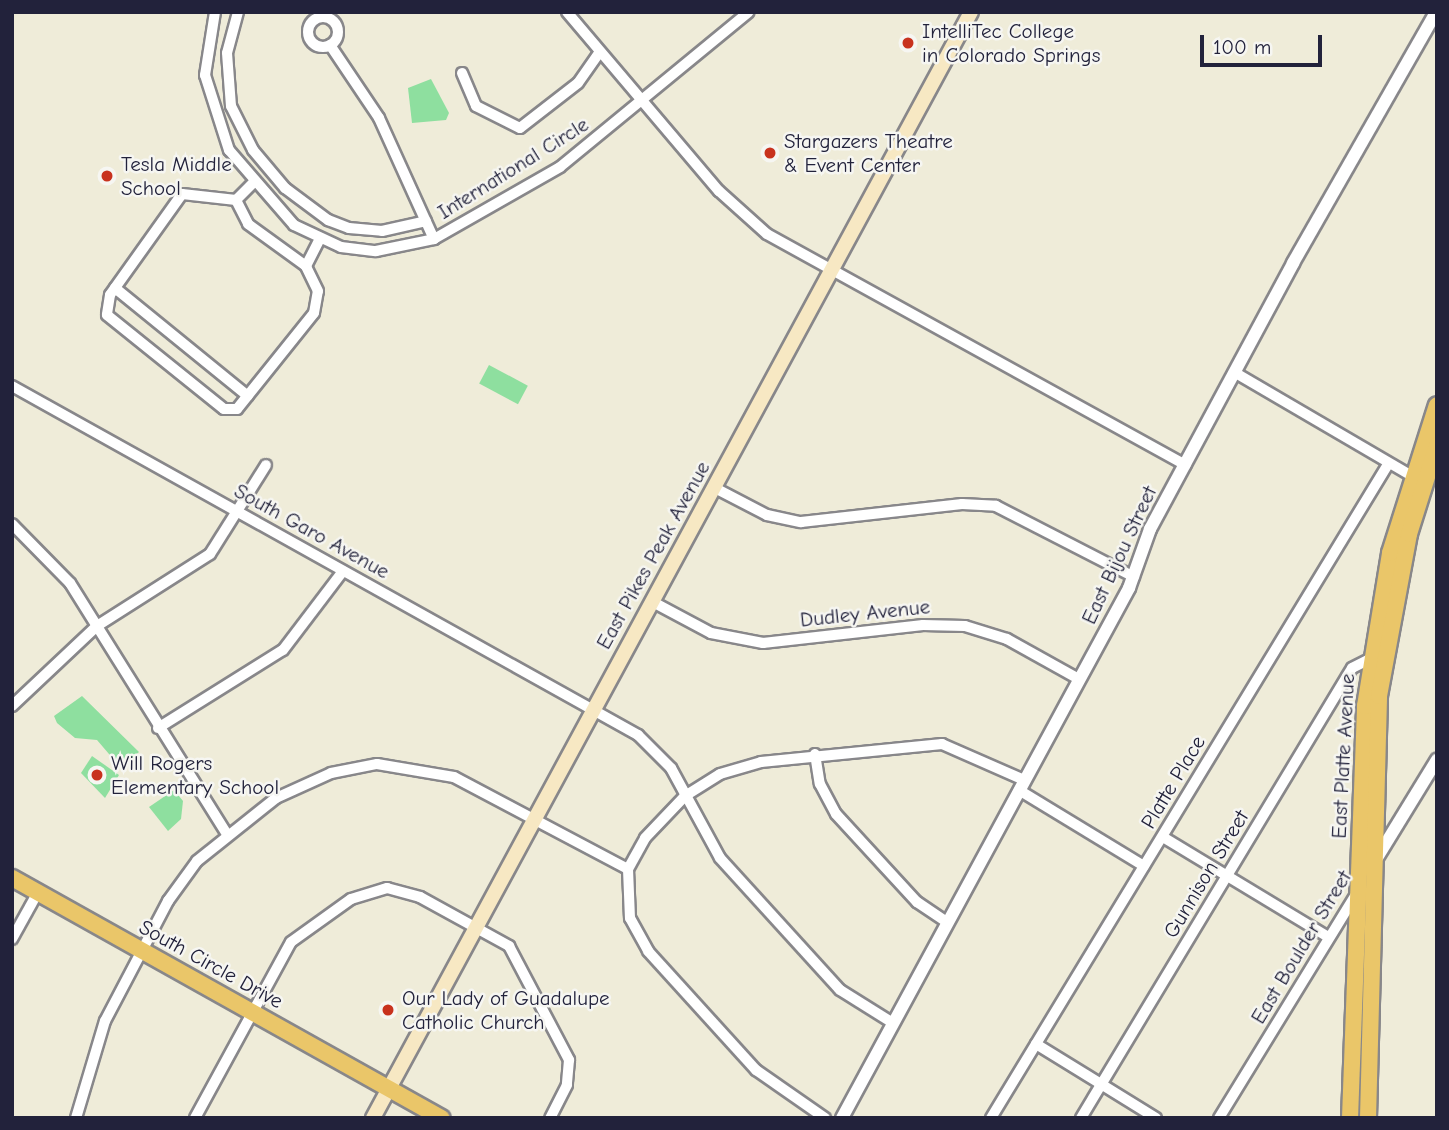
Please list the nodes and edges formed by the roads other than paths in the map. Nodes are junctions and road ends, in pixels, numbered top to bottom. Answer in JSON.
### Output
{"nodes":[{"id":1,"x":215,"y":12,"type":"edge"},
{"id":2,"x":238,"y":12,"type":"edge"},
{"id":3,"x":567,"y":12,"type":"edge"},
{"id":4,"x":749,"y":12,"type":"edge"},
{"id":5,"x":971,"y":12,"type":"edge"},
{"id":6,"x":1436,"y":12,"type":"edge"},
{"id":7,"x":319,"y":15,"type":"edge"},
{"id":8,"x":335,"y":16,"type":"edge"},
{"id":9,"x":330,"y":45,"type":"junction"},
{"id":10,"x":600,"y":52,"type":"junction"},
{"id":11,"x":462,"y":73,"type":"dead end"},
{"id":12,"x":643,"y":102,"type":"junction"},
{"id":13,"x":253,"y":183,"type":"junction"},
{"id":14,"x":236,"y":200,"type":"junction"},
{"id":15,"x":426,"y":221,"type":"junction"},
{"id":16,"x":320,"y":239,"type":"junction"},
{"id":17,"x":434,"y":239,"type":"junction"},
{"id":18,"x":306,"y":266,"type":"junction"},
{"id":19,"x":830,"y":272,"type":"junction"},
{"id":20,"x":115,"y":288,"type":"junction"},
{"id":21,"x":1234,"y":372,"type":"junction"},
{"id":22,"x":12,"y":386,"type":"edge"},
{"id":23,"x":248,"y":396,"type":"junction"},
{"id":24,"x":1437,"y":405,"type":"edge"},
{"id":25,"x":1437,"y":445,"type":"edge"},
{"id":26,"x":1185,"y":465,"type":"junction"},
{"id":27,"x":266,"y":466,"type":"dead end"},
{"id":28,"x":1387,"y":466,"type":"junction"},
{"id":29,"x":1418,"y":479,"type":"junction"},
{"id":30,"x":713,"y":487,"type":"junction"},
{"id":31,"x":239,"y":512,"type":"junction"},
{"id":32,"x":12,"y":524,"type":"edge"},
{"id":33,"x":343,"y":571,"type":"junction"},
{"id":34,"x":1134,"y":576,"type":"junction"},
{"id":35,"x":1383,"y":586,"type":"junction"},
{"id":36,"x":651,"y":601,"type":"junction"},
{"id":37,"x":97,"y":626,"type":"junction"},
{"id":38,"x":1389,"y":632,"type":"junction"},
{"id":39,"x":1370,"y":659,"type":"junction"},
{"id":40,"x":1080,"y":679,"type":"junction"},
{"id":41,"x":1379,"y":696,"type":"junction"},
{"id":42,"x":12,"y":706,"type":"edge"},
{"id":43,"x":592,"y":710,"type":"junction"},
{"id":44,"x":158,"y":728,"type":"junction"},
{"id":45,"x":815,"y":754,"type":"junction"},
{"id":46,"x":1437,"y":760,"type":"edge"},
{"id":47,"x":1022,"y":785,"type":"junction"},
{"id":48,"x":685,"y":796,"type":"junction"},
{"id":49,"x":535,"y":818,"type":"junction"},
{"id":50,"x":1396,"y":827,"type":"junction"},
{"id":51,"x":1373,"y":828,"type":"junction"},
{"id":52,"x":226,"y":833,"type":"junction"},
{"id":53,"x":1163,"y":837,"type":"junction"},
{"id":54,"x":1144,"y":866,"type":"junction"},
{"id":55,"x":1371,"y":868,"type":"junction"},
{"id":56,"x":628,"y":869,"type":"junction"},
{"id":57,"x":12,"y":877,"type":"edge"},
{"id":58,"x":1227,"y":877,"type":"junction"},
{"id":59,"x":38,"y":892,"type":"junction"},
{"id":60,"x":1357,"y":892,"type":"junction"},
{"id":61,"x":948,"y":923,"type":"junction"},
{"id":62,"x":477,"y":927,"type":"junction"},
{"id":63,"x":1328,"y":937,"type":"junction"},
{"id":64,"x":12,"y":939,"type":"edge"},
{"id":65,"x":142,"y":949,"type":"junction"},
{"id":66,"x":249,"y":1010,"type":"junction"},
{"id":67,"x":892,"y":1023,"type":"junction"},
{"id":68,"x":1036,"y":1044,"type":"junction"},
{"id":69,"x":1101,"y":1084,"type":"junction"},
{"id":70,"x":389,"y":1088,"type":"junction"},
{"id":71,"x":76,"y":1118,"type":"edge"},
{"id":72,"x":195,"y":1118,"type":"edge"},
{"id":73,"x":373,"y":1118,"type":"edge"},
{"id":74,"x":442,"y":1118,"type":"edge"},
{"id":75,"x":550,"y":1118,"type":"edge"},
{"id":76,"x":825,"y":1118,"type":"edge"},
{"id":77,"x":842,"y":1118,"type":"edge"},
{"id":78,"x":991,"y":1118,"type":"edge"},
{"id":79,"x":1081,"y":1118,"type":"edge"},
{"id":80,"x":1156,"y":1118,"type":"edge"},
{"id":81,"x":1219,"y":1118,"type":"edge"},
{"id":82,"x":1350,"y":1118,"type":"edge"},
{"id":83,"x":1368,"y":1118,"type":"edge"}],
"edges":[{"from":1,"to":13,"type":"street","name":"International Circle"},
{"from":2,"to":15,"type":"street"},
{"from":3,"to":10,"type":"street"},
{"from":4,"to":12,"type":"street","name":"International Circle"},
{"from":5,"to":19,"type":"main road","name":"East Pikes Peak Avenue"},
{"from":6,"to":21,"type":"street","name":"East Bijou Street"},
{"from":7,"to":8,"type":"street"},
{"from":7,"to":9,"type":"street"},
{"from":8,"to":9,"type":"street"},
{"from":9,"to":15,"type":"street"},
{"from":10,"to":11,"type":"street"},
{"from":10,"to":12,"type":"street"},
{"from":12,"to":17,"type":"street","name":"International Circle"},
{"from":12,"to":19,"type":"street"},
{"from":13,"to":14,"type":"street"},
{"from":13,"to":16,"type":"street","name":"International Circle"},
{"from":14,"to":18,"type":"street"},
{"from":14,"to":20,"type":"street"},
{"from":15,"to":17,"type":"street"},
{"from":16,"to":17,"type":"street","name":"International Circle"},
{"from":16,"to":18,"type":"street"},
{"from":18,"to":23,"type":"street"},
{"from":19,"to":26,"type":"street"},
{"from":19,"to":30,"type":"main road","name":"East Pikes Peak Avenue"},
{"from":20,"to":23,"type":"street"},
{"from":20,"to":23,"type":"street"},
{"from":21,"to":26,"type":"street","name":"East Bijou Street"},
{"from":21,"to":28,"type":"street"},
{"from":22,"to":31,"type":"street","name":"South Garo Avenue"},
{"from":24,"to":29,"type":"main road","name":"East Platte Avenue"},
{"from":25,"to":29,"type":"main road","name":"East Platte Avenue"},
{"from":26,"to":34,"type":"street","name":"East Bijou Street"},
{"from":27,"to":31,"type":"street"},
{"from":28,"to":29,"type":"street"},
{"from":28,"to":53,"type":"street","name":"Platte Place"},
{"from":29,"to":35,"type":"main road","name":"East Platte Avenue"},
{"from":29,"to":38,"type":"main road","name":"East Platte Avenue"},
{"from":30,"to":34,"type":"street"},
{"from":30,"to":36,"type":"main road","name":"East Pikes Peak Avenue"},
{"from":31,"to":33,"type":"street","name":"South Garo Avenue"},
{"from":31,"to":37,"type":"street"},
{"from":32,"to":37,"type":"street"},
{"from":33,"to":43,"type":"street","name":"South Garo Avenue"},
{"from":33,"to":44,"type":"street"},
{"from":34,"to":40,"type":"street","name":"East Bijou Street"},
{"from":35,"to":38,"type":"main road"},
{"from":35,"to":39,"type":"main road","name":"East Platte Avenue"},
{"from":36,"to":40,"type":"street","name":"Dudley Avenue"},
{"from":36,"to":43,"type":"main road","name":"East Pikes Peak Avenue"},
{"from":37,"to":42,"type":"street"},
{"from":37,"to":44,"type":"street"},
{"from":38,"to":41,"type":"main road","name":"East Platte Avenue"},
{"from":39,"to":41,"type":"main road"},
{"from":39,"to":58,"type":"street","name":"Gunnison Street"},
{"from":39,"to":60,"type":"main road","name":"East Platte Avenue"},
{"from":40,"to":47,"type":"street","name":"East Bijou Street"},
{"from":41,"to":51,"type":"main road","name":"East Platte Avenue"},
{"from":43,"to":48,"type":"street","name":"South Garo Avenue"},
{"from":43,"to":49,"type":"main road","name":"East Pikes Peak Avenue"},
{"from":44,"to":52,"type":"street"},
{"from":45,"to":47,"type":"street"},
{"from":45,"to":48,"type":"street"},
{"from":45,"to":61,"type":"street"},
{"from":46,"to":50,"type":"street","name":"East Boulder Street"},
{"from":47,"to":54,"type":"street"},
{"from":47,"to":61,"type":"street","name":"East Bijou Street"},
{"from":48,"to":56,"type":"street"},
{"from":48,"to":67,"type":"street","name":"South Garo Avenue"},
{"from":49,"to":52,"type":"street"},
{"from":49,"to":56,"type":"street"},
{"from":49,"to":62,"type":"main road","name":"East Pikes Peak Avenue"},
{"from":50,"to":51,"type":"street"},
{"from":50,"to":55,"type":"street","name":"East Boulder Street"},
{"from":51,"to":55,"type":"main road","name":"East Platte Avenue"},
{"from":52,"to":65,"type":"street"},
{"from":53,"to":54,"type":"street","name":"Platte Place"},
{"from":53,"to":58,"type":"street"},
{"from":54,"to":68,"type":"street","name":"Platte Place"},
{"from":55,"to":60,"type":"street","name":"East Boulder Street"},
{"from":55,"to":83,"type":"main road","name":"East Platte Avenue"},
{"from":56,"to":76,"type":"street"},
{"from":57,"to":59,"type":"main road","name":"South Circle Drive"},
{"from":58,"to":63,"type":"street"},
{"from":58,"to":69,"type":"street","name":"Gunnison Street"},
{"from":59,"to":64,"type":"street"},
{"from":59,"to":65,"type":"main road","name":"South Circle Drive"},
{"from":60,"to":63,"type":"street","name":"East Boulder Street"},
{"from":60,"to":82,"type":"main road","name":"East Platte Avenue"},
{"from":61,"to":67,"type":"street","name":"East Bijou Street"},
{"from":62,"to":66,"type":"street"},
{"from":62,"to":70,"type":"main road","name":"East Pikes Peak Avenue"},
{"from":62,"to":75,"type":"street"},
{"from":63,"to":81,"type":"street","name":"East Boulder Street"},
{"from":65,"to":66,"type":"main road","name":"South Circle Drive"},
{"from":65,"to":71,"type":"street"},
{"from":66,"to":70,"type":"main road","name":"South Circle Drive"},
{"from":66,"to":72,"type":"street"},
{"from":67,"to":77,"type":"street","name":"East Bijou Street"},
{"from":68,"to":69,"type":"street"},
{"from":68,"to":78,"type":"street","name":"Platte Place"},
{"from":69,"to":79,"type":"street","name":"Gunnison Street"},
{"from":69,"to":80,"type":"street"},
{"from":70,"to":73,"type":"main road","name":"East Pikes Peak Avenue"},
{"from":70,"to":74,"type":"main road","name":"South Circle Drive"}]}
